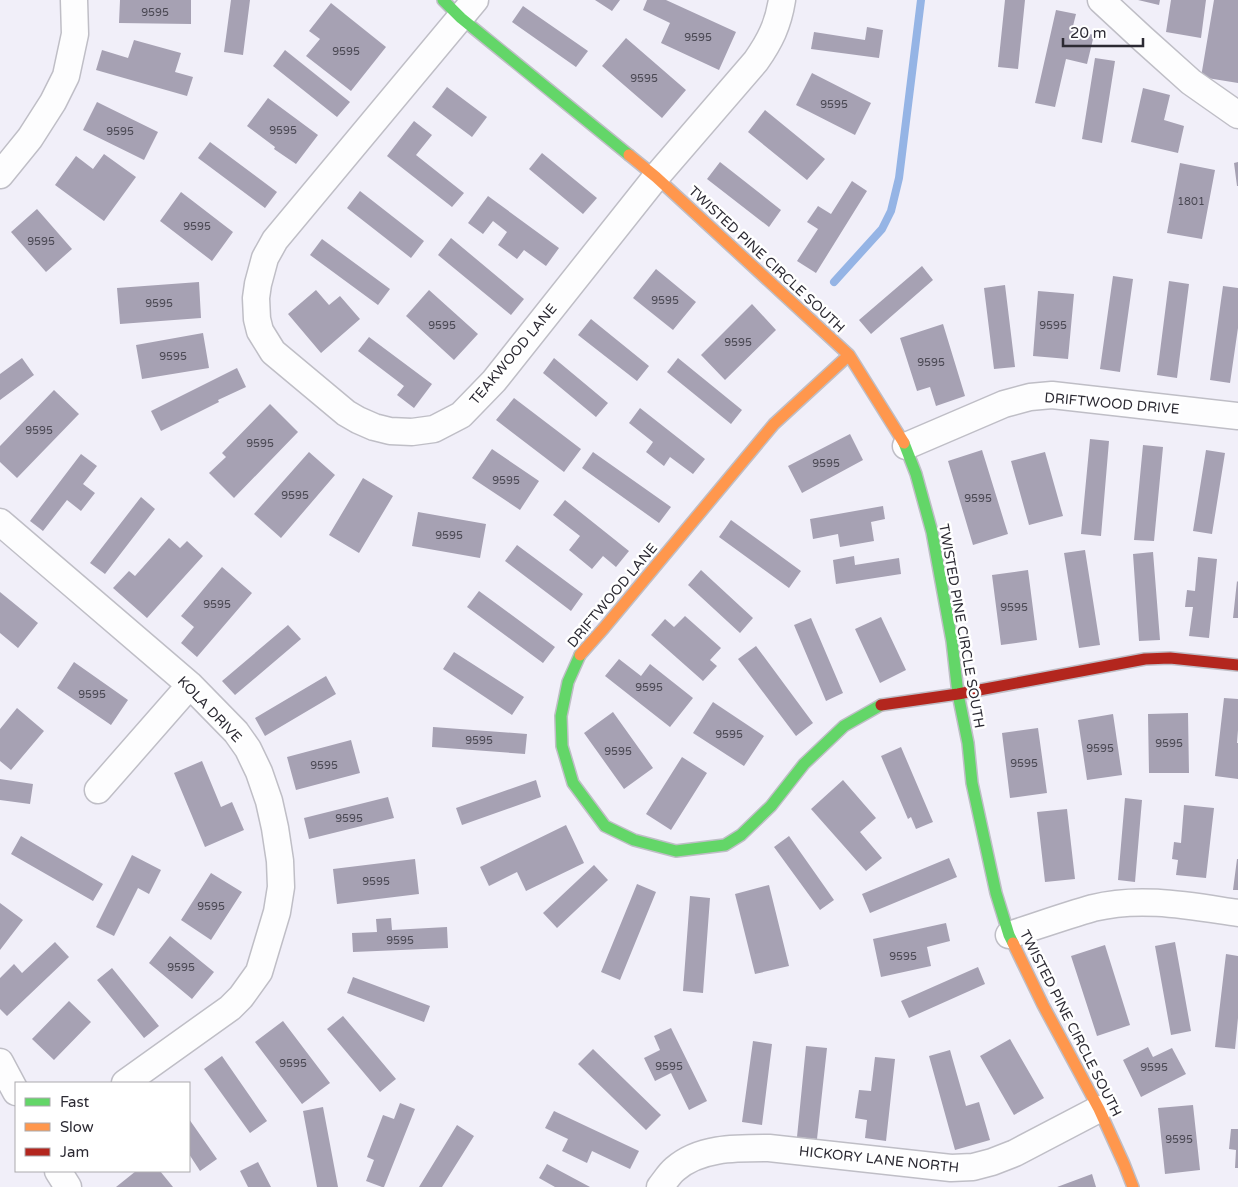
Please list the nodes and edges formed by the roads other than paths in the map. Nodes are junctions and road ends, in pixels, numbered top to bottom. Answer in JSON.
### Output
{"nodes":[{"id":1,"x":74,"y":0,"type":"edge"},
{"id":2,"x":782,"y":0,"type":"edge"},
{"id":3,"x":1101,"y":0,"type":"edge"},
{"id":4,"x":460,"y":6,"type":"edge"},
{"id":5,"x":1238,"y":115,"type":"edge"},
{"id":6,"x":0,"y":175,"type":"edge"},
{"id":7,"x":656,"y":177,"type":"junction"},
{"id":8,"x":849,"y":355,"type":"junction"},
{"id":9,"x":1238,"y":416,"type":"edge"},
{"id":10,"x":906,"y":446,"type":"junction"},
{"id":11,"x":0,"y":522,"type":"edge"},
{"id":12,"x":1238,"y":665,"type":"edge"},
{"id":13,"x":190,"y":685,"type":"junction"},
{"id":14,"x":958,"y":694,"type":"junction"},
{"id":15,"x":98,"y":790,"type":"dead end"},
{"id":16,"x":1238,"y":913,"type":"edge"},
{"id":17,"x":1009,"y":934,"type":"junction"},
{"id":18,"x":0,"y":1062,"type":"edge"},
{"id":19,"x":126,"y":1082,"type":"edge"},
{"id":20,"x":15,"y":1090,"type":"edge"},
{"id":21,"x":1098,"y":1109,"type":"junction"},
{"id":22,"x":59,"y":1172,"type":"edge"},
{"id":23,"x":68,"y":1187,"type":"edge"},
{"id":24,"x":660,"y":1187,"type":"edge"},
{"id":25,"x":1133,"y":1187,"type":"edge"}],
"edges":[{"from":1,"to":6,"type":"street"},
{"from":2,"to":7,"type":"street","name":"TEAKWOOD LANE"},
{"from":3,"to":5,"type":"street"},
{"from":4,"to":7,"type":"street","name":"TWISTED PINE CIRCLE SOUTH"},
{"from":4,"to":7,"type":"street","name":"TEAKWOOD LANE"},
{"from":7,"to":8,"type":"street","name":"TWISTED PINE CIRCLE SOUTH"},
{"from":8,"to":10,"type":"street","name":"TWISTED PINE CIRCLE SOUTH"},
{"from":8,"to":14,"type":"street","name":"DRIFTWOOD LANE"},
{"from":9,"to":10,"type":"street","name":"DRIFTWOOD DRIVE"},
{"from":10,"to":14,"type":"street","name":"TWISTED PINE CIRCLE SOUTH"},
{"from":11,"to":13,"type":"street","name":"KOLA DRIVE"},
{"from":12,"to":14,"type":"street"},
{"from":13,"to":15,"type":"street"},
{"from":13,"to":19,"type":"street","name":"KOLA DRIVE"},
{"from":14,"to":17,"type":"street","name":"TWISTED PINE CIRCLE SOUTH"},
{"from":16,"to":17,"type":"street"},
{"from":17,"to":21,"type":"street","name":"TWISTED PINE CIRCLE SOUTH"},
{"from":18,"to":20,"type":"street"},
{"from":21,"to":24,"type":"street","name":"HICKORY LANE NORTH"},
{"from":21,"to":25,"type":"street","name":"TWISTED PINE CIRCLE SOUTH"},
{"from":22,"to":23,"type":"street"}]}
